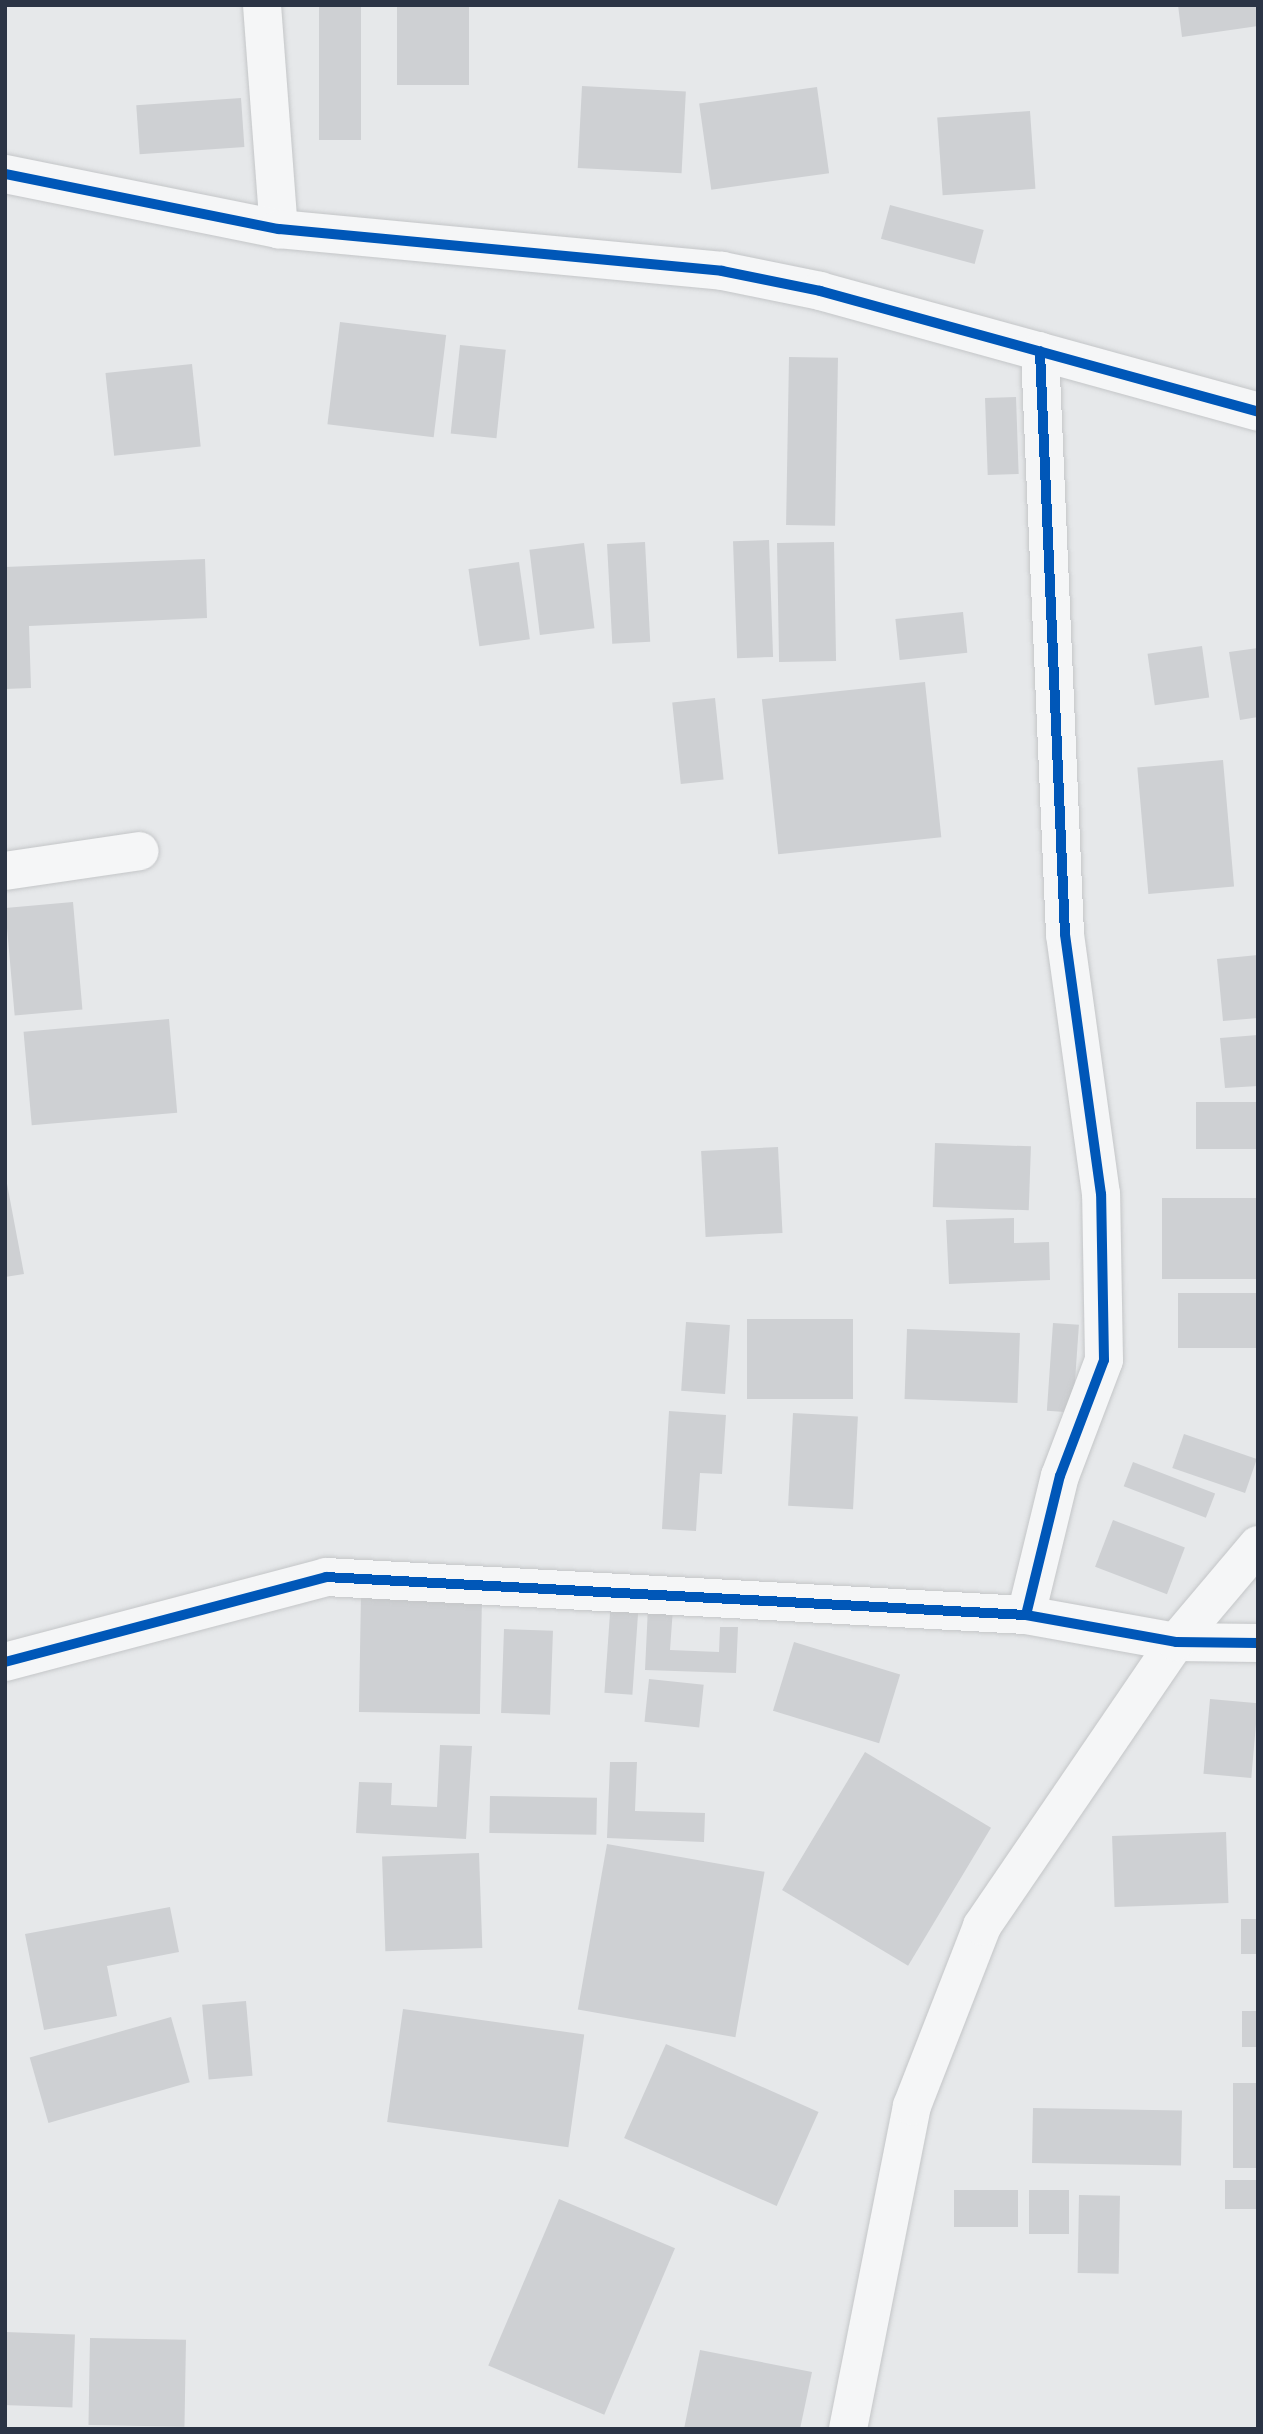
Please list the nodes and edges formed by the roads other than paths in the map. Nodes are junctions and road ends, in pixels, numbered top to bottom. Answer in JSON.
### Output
{"nodes":[{"id":1,"x":262,"y":5,"type":"edge"},
{"id":2,"x":5,"y":174,"type":"edge"},
{"id":3,"x":279,"y":229,"type":"junction"},
{"id":4,"x":1040,"y":352,"type":"junction"},
{"id":5,"x":1258,"y":412,"type":"edge"},
{"id":6,"x":141,"y":851,"type":"dead end"},
{"id":7,"x":5,"y":870,"type":"edge"},
{"id":8,"x":1258,"y":1545,"type":"edge"},
{"id":9,"x":1026,"y":1615,"type":"junction"},
{"id":10,"x":1176,"y":1642,"type":"junction"},
{"id":11,"x":1258,"y":1643,"type":"edge"},
{"id":12,"x":5,"y":1661,"type":"edge"},
{"id":13,"x":848,"y":2429,"type":"edge"}],
"edges":[{"from":1,"to":3,"type":"street"},
{"from":2,"to":3,"type":"street"},
{"from":3,"to":4,"type":"street"},
{"from":4,"to":5,"type":"street"},
{"from":4,"to":9,"type":"street"},
{"from":6,"to":7,"type":"street"},
{"from":8,"to":10,"type":"street"},
{"from":9,"to":10,"type":"street"},
{"from":9,"to":12,"type":"street"},
{"from":10,"to":11,"type":"street"},
{"from":10,"to":13,"type":"street"}]}
